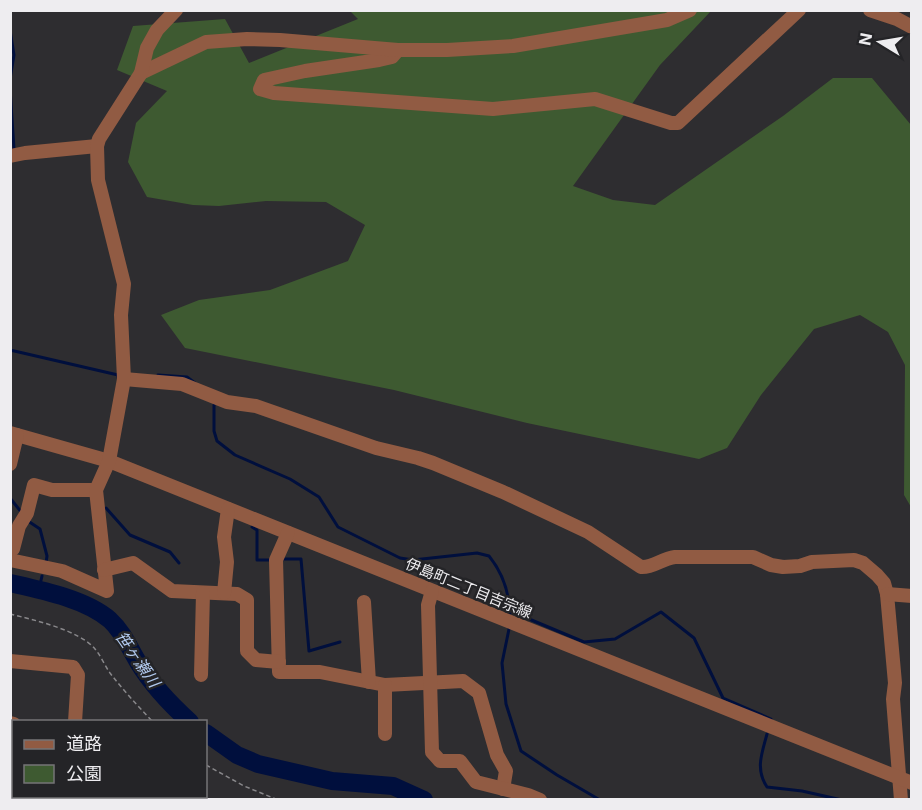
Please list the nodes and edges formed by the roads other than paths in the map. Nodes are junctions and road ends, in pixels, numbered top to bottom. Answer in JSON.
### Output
{"nodes":[{"id":1,"x":176,"y":10,"type":"edge"},
{"id":2,"x":690,"y":10,"type":"edge"},
{"id":3,"x":799,"y":10,"type":"edge"},
{"id":4,"x":870,"y":10,"type":"edge"},
{"id":5,"x":895,"y":15,"type":"edge"},
{"id":6,"x":912,"y":27,"type":"edge"},
{"id":7,"x":398,"y":50,"type":"junction"},
{"id":8,"x":141,"y":73,"type":"junction"},
{"id":9,"x":97,"y":146,"type":"junction"},
{"id":10,"x":10,"y":156,"type":"edge"},
{"id":11,"x":124,"y":379,"type":"junction"},
{"id":12,"x":14,"y":434,"type":"edge"},
{"id":13,"x":109,"y":461,"type":"junction"},
{"id":14,"x":10,"y":464,"type":"edge"},
{"id":15,"x":96,"y":490,"type":"junction"},
{"id":16,"x":228,"y":509,"type":"junction"},
{"id":17,"x":288,"y":533,"type":"junction"},
{"id":18,"x":12,"y":555,"type":"edge"},
{"id":19,"x":104,"y":570,"type":"junction"},
{"id":20,"x":432,"y":591,"type":"junction"},
{"id":21,"x":203,"y":592,"type":"junction"},
{"id":22,"x":224,"y":593,"type":"junction"},
{"id":23,"x":887,"y":594,"type":"junction"},
{"id":24,"x":912,"y":596,"type":"edge"},
{"id":25,"x":364,"y":602,"type":"dead end"},
{"id":26,"x":10,"y":661,"type":"edge"},
{"id":27,"x":279,"y":662,"type":"junction"},
{"id":28,"x":201,"y":675,"type":"dead end"},
{"id":29,"x":369,"y":681,"type":"junction"},
{"id":30,"x":430,"y":682,"type":"junction"},
{"id":31,"x":385,"y":685,"type":"junction"},
{"id":32,"x":75,"y":720,"type":"edge"},
{"id":33,"x":385,"y":734,"type":"dead end"},
{"id":34,"x":905,"y":781,"type":"edge"},
{"id":35,"x":503,"y":789,"type":"junction"},
{"id":36,"x":540,"y":800,"type":"edge"},
{"id":37,"x":901,"y":800,"type":"edge"}],
"edges":[{"from":1,"to":8,"type":"street"},
{"from":2,"to":7,"type":"street"},
{"from":3,"to":7,"type":"street"},
{"from":4,"to":5,"type":"street"},
{"from":5,"to":6,"type":"street"},
{"from":7,"to":8,"type":"street"},
{"from":8,"to":9,"type":"street"},
{"from":9,"to":10,"type":"street"},
{"from":9,"to":11,"type":"street"},
{"from":11,"to":13,"type":"street"},
{"from":11,"to":23,"type":"street"},
{"from":12,"to":13,"type":"street","name":"伊島町二丁目吉宗線"},
{"from":12,"to":14,"type":"street"},
{"from":13,"to":15,"type":"street"},
{"from":13,"to":16,"type":"street","name":"伊島町二丁目吉宗線"},
{"from":15,"to":18,"type":"street"},
{"from":15,"to":19,"type":"street"},
{"from":16,"to":17,"type":"street","name":"伊島町二丁目吉宗線"},
{"from":16,"to":22,"type":"street"},
{"from":17,"to":20,"type":"street","name":"伊島町二丁目吉宗線"},
{"from":17,"to":27,"type":"street"},
{"from":18,"to":19,"type":"street"},
{"from":19,"to":21,"type":"street"},
{"from":20,"to":30,"type":"street"},
{"from":20,"to":34,"type":"street","name":"伊島町二丁目吉宗線"},
{"from":21,"to":22,"type":"street"},
{"from":21,"to":28,"type":"street"},
{"from":22,"to":27,"type":"street"},
{"from":23,"to":24,"type":"street"},
{"from":23,"to":34,"type":"street"},
{"from":25,"to":29,"type":"street"},
{"from":26,"to":32,"type":"street"},
{"from":27,"to":29,"type":"street"},
{"from":29,"to":31,"type":"street"},
{"from":30,"to":31,"type":"street"},
{"from":30,"to":35,"type":"street"},
{"from":30,"to":35,"type":"street"},
{"from":31,"to":33,"type":"street"},
{"from":34,"to":37,"type":"street"},
{"from":35,"to":36,"type":"street"}]}
